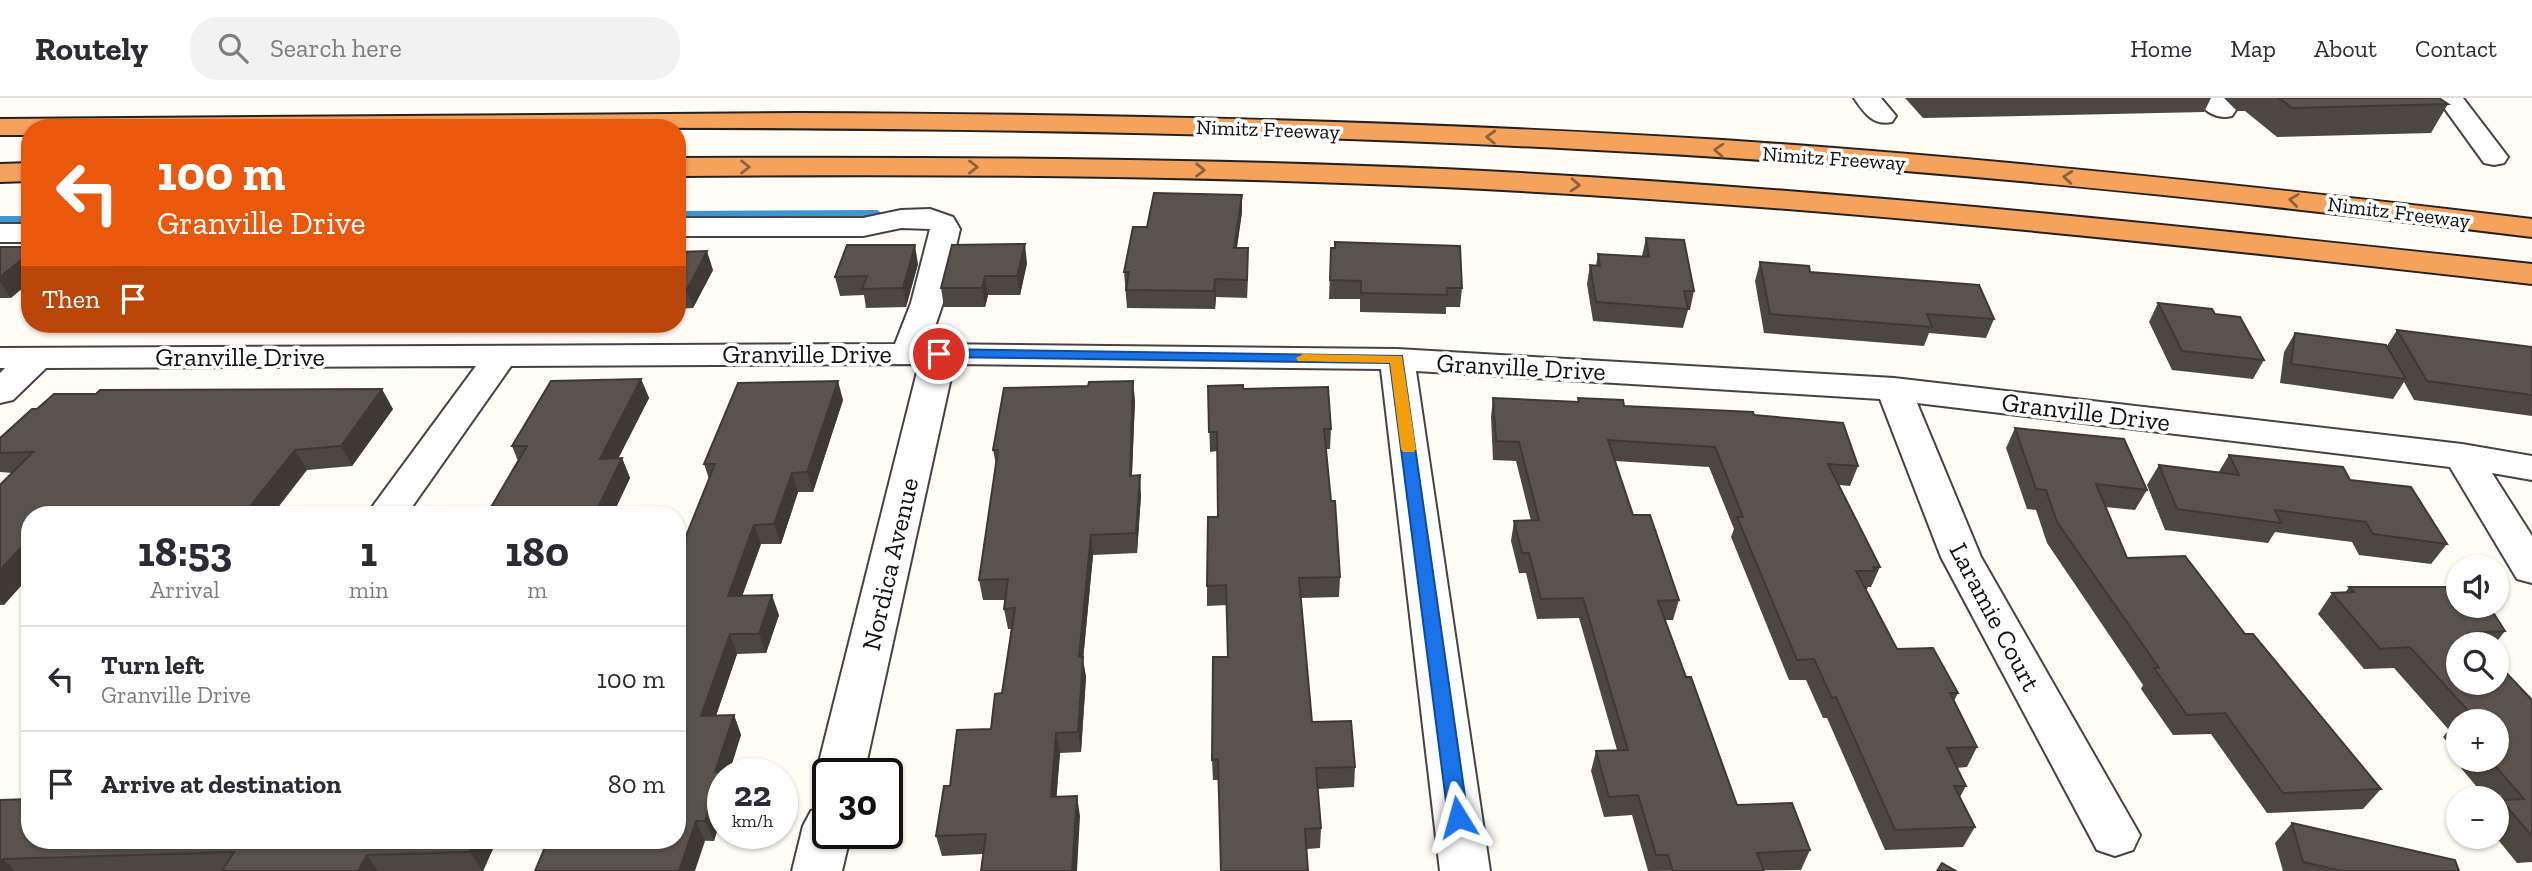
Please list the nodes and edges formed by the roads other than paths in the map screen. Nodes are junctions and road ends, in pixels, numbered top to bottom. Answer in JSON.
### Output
{"nodes":[{"id":1,"x":2450,"y":98,"type":"edge"},
{"id":2,"x":686,"y":124,"type":"edge"},
{"id":3,"x":0,"y":127,"type":"edge"},
{"id":4,"x":21,"y":127,"type":"edge"},
{"id":5,"x":2494,"y":157,"type":"dead end"},
{"id":6,"x":686,"y":167,"type":"edge"},
{"id":7,"x":21,"y":172,"type":"edge"},
{"id":8,"x":0,"y":173,"type":"edge"},
{"id":9,"x":686,"y":227,"type":"edge"},
{"id":10,"x":2532,"y":228,"type":"edge"},
{"id":11,"x":0,"y":233,"type":"edge"},
{"id":12,"x":21,"y":233,"type":"edge"},
{"id":13,"x":2532,"y":274,"type":"edge"},
{"id":14,"x":924,"y":354,"type":"junction"},
{"id":15,"x":501,"y":356,"type":"junction"},
{"id":16,"x":0,"y":358,"type":"edge"},
{"id":17,"x":37,"y":358,"type":"junction"},
{"id":18,"x":1397,"y":359,"type":"junction"},
{"id":19,"x":1894,"y":389,"type":"junction"},
{"id":20,"x":0,"y":392,"type":"edge"},
{"id":21,"x":2462,"y":456,"type":"junction"},
{"id":22,"x":2532,"y":468,"type":"edge"},
{"id":23,"x":393,"y":506,"type":"edge"},
{"id":24,"x":2532,"y":569,"type":"edge"},
{"id":25,"x":843,"y":758,"type":"edge"},
{"id":26,"x":2115,"y":835,"type":"dead end"},
{"id":27,"x":822,"y":849,"type":"edge"},
{"id":28,"x":817,"y":871,"type":"edge"},
{"id":29,"x":1465,"y":871,"type":"edge"}],
"edges":[{"from":1,"to":5,"type":"street"},
{"from":10,"to":2,"type":"highway","name":"Nimitz Freeway","one_way":true},
{"from":4,"to":3,"type":"highway","name":"Nimitz Freeway","one_way":true},
{"from":6,"to":13,"type":"highway","name":"Nimitz Freeway","one_way":true},
{"from":7,"to":8,"type":"highway"},
{"from":9,"to":14,"type":"street","name":"Nordica Avenue"},
{"from":11,"to":12,"type":"street"},
{"from":14,"to":15,"type":"street","name":"Granville Drive"},
{"from":14,"to":18,"type":"street","name":"Granville Drive"},
{"from":14,"to":25,"type":"street","name":"Nordica Avenue"},
{"from":15,"to":17,"type":"street","name":"Granville Drive"},
{"from":15,"to":23,"type":"street"},
{"from":16,"to":17,"type":"street","name":"Granville Drive"},
{"from":17,"to":20,"type":"street"},
{"from":18,"to":19,"type":"street","name":"Granville Drive"},
{"from":18,"to":29,"type":"street"},
{"from":19,"to":21,"type":"street","name":"Granville Drive"},
{"from":19,"to":26,"type":"street","name":"Laramie Court"},
{"from":21,"to":22,"type":"street","name":"Granville Drive"},
{"from":21,"to":24,"type":"street"},
{"from":27,"to":28,"type":"street"}]}
